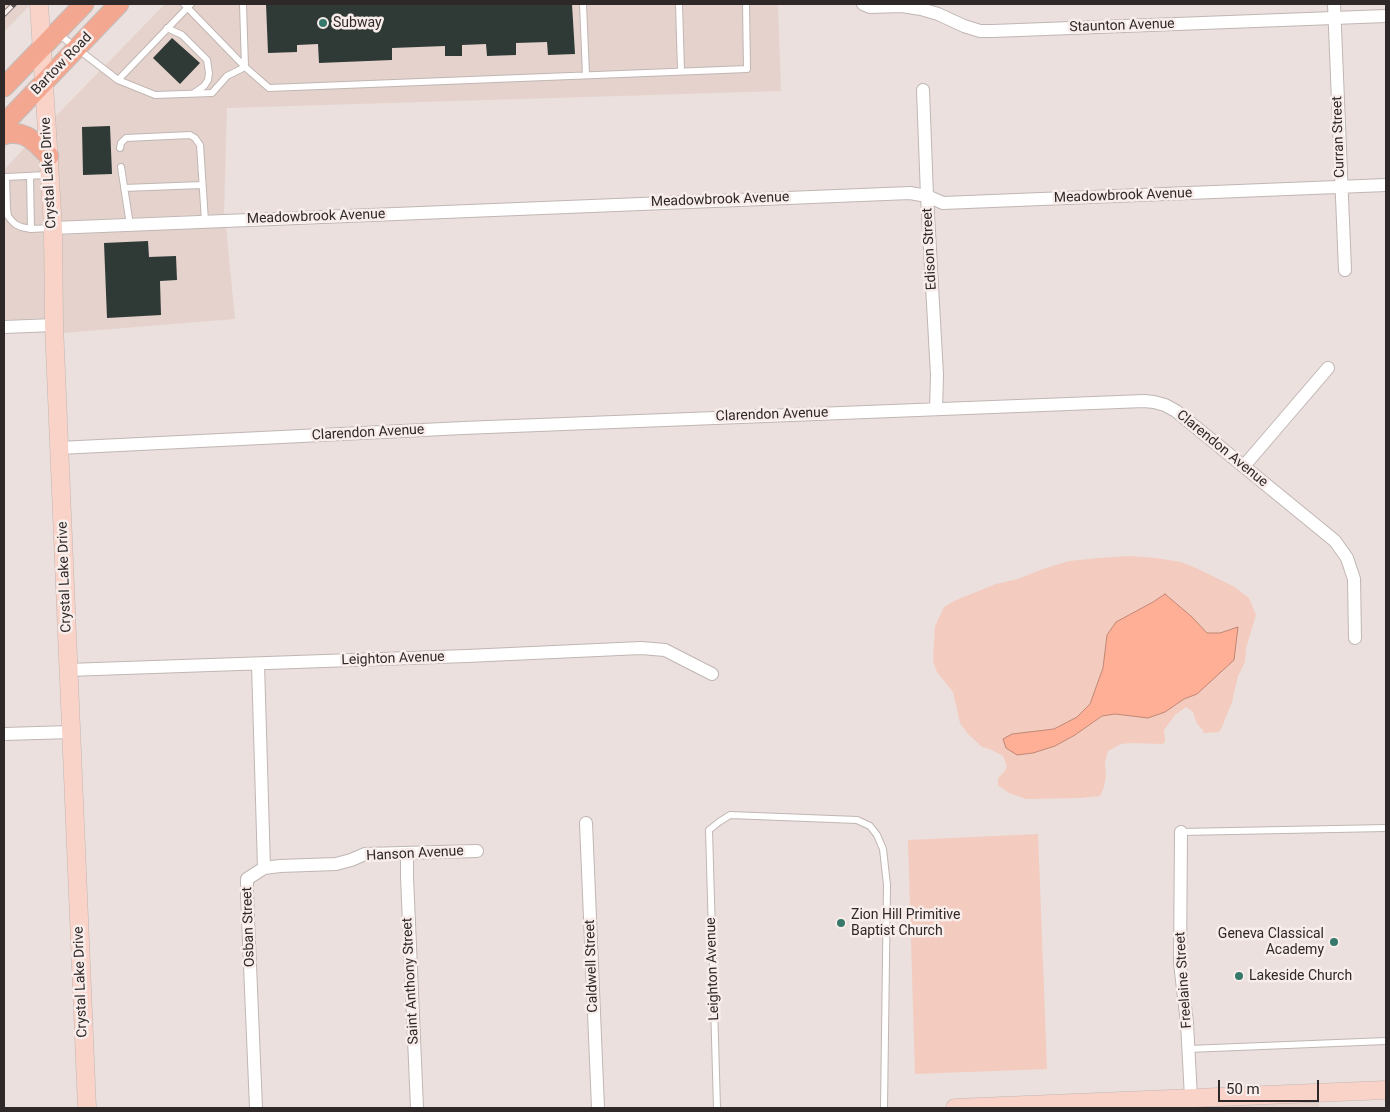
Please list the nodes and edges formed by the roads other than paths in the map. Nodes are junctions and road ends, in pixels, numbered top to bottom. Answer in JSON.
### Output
{"nodes":[{"id":1,"x":39,"y":4,"type":"edge"},
{"id":2,"x":84,"y":4,"type":"edge"},
{"id":3,"x":120,"y":4,"type":"edge"},
{"id":4,"x":243,"y":4,"type":"edge"},
{"id":5,"x":583,"y":4,"type":"edge"},
{"id":6,"x":679,"y":4,"type":"edge"},
{"id":7,"x":746,"y":4,"type":"edge"},
{"id":8,"x":863,"y":4,"type":"edge"},
{"id":9,"x":1334,"y":4,"type":"edge"},
{"id":10,"x":187,"y":5,"type":"edge"},
{"id":11,"x":1386,"y":16,"type":"edge"},
{"id":12,"x":1334,"y":18,"type":"junction"},
{"id":13,"x":168,"y":28,"type":"junction"},
{"id":14,"x":56,"y":32,"type":"junction"},
{"id":15,"x":42,"y":46,"type":"junction"},
{"id":16,"x":77,"y":48,"type":"junction"},
{"id":17,"x":246,"y":67,"type":"junction"},
{"id":18,"x":681,"y":72,"type":"junction"},
{"id":19,"x":586,"y":75,"type":"junction"},
{"id":20,"x":118,"y":80,"type":"junction"},
{"id":21,"x":45,"y":81,"type":"junction"},
{"id":22,"x":4,"y":87,"type":"edge"},
{"id":23,"x":923,"y":90,"type":"dead end"},
{"id":24,"x":193,"y":94,"type":"junction"},
{"id":25,"x":4,"y":124,"type":"edge"},
{"id":26,"x":4,"y":134,"type":"edge"},
{"id":27,"x":120,"y":148,"type":"dead end"},
{"id":28,"x":49,"y":156,"type":"junction"},
{"id":29,"x":121,"y":167,"type":"dead end"},
{"id":30,"x":50,"y":175,"type":"junction"},
{"id":31,"x":5,"y":176,"type":"edge"},
{"id":32,"x":30,"y":176,"type":"junction"},
{"id":33,"x":202,"y":185,"type":"junction"},
{"id":34,"x":1386,"y":185,"type":"edge"},
{"id":35,"x":1341,"y":187,"type":"junction"},
{"id":36,"x":124,"y":188,"type":"junction"},
{"id":37,"x":5,"y":192,"type":"edge"},
{"id":38,"x":927,"y":196,"type":"junction"},
{"id":39,"x":205,"y":221,"type":"junction"},
{"id":40,"x":130,"y":225,"type":"junction"},
{"id":41,"x":53,"y":228,"type":"junction"},
{"id":42,"x":31,"y":229,"type":"junction"},
{"id":43,"x":1345,"y":270,"type":"dead end"},
{"id":44,"x":54,"y":325,"type":"junction"},
{"id":45,"x":4,"y":327,"type":"edge"},
{"id":46,"x":1328,"y":368,"type":"dead end"},
{"id":47,"x":936,"y":409,"type":"junction"},
{"id":48,"x":59,"y":448,"type":"junction"},
{"id":49,"x":1244,"y":466,"type":"junction"},
{"id":50,"x":1355,"y":638,"type":"dead end"},
{"id":51,"x":258,"y":664,"type":"junction"},
{"id":52,"x":68,"y":670,"type":"junction"},
{"id":53,"x":712,"y":674,"type":"dead end"},
{"id":54,"x":71,"y":732,"type":"junction"},
{"id":55,"x":4,"y":734,"type":"edge"},
{"id":56,"x":586,"y":823,"type":"dead end"},
{"id":57,"x":1386,"y":828,"type":"edge"},
{"id":58,"x":1181,"y":832,"type":"joint"},
{"id":59,"x":477,"y":851,"type":"dead end"},
{"id":60,"x":407,"y":854,"type":"junction"},
{"id":61,"x":264,"y":868,"type":"junction"},
{"id":62,"x":1386,"y":1041,"type":"edge"},
{"id":63,"x":1188,"y":1049,"type":"junction"},
{"id":64,"x":1386,"y":1090,"type":"edge"},
{"id":65,"x":1191,"y":1098,"type":"junction"},
{"id":66,"x":1209,"y":1103,"type":"edge"},
{"id":67,"x":1008,"y":1107,"type":"edge"},
{"id":68,"x":87,"y":1108,"type":"edge"},
{"id":69,"x":256,"y":1108,"type":"edge"},
{"id":70,"x":417,"y":1108,"type":"edge"},
{"id":71,"x":598,"y":1108,"type":"edge"},
{"id":72,"x":717,"y":1108,"type":"edge"},
{"id":73,"x":884,"y":1108,"type":"edge"},
{"id":74,"x":955,"y":1108,"type":"edge"}],
"edges":[{"from":1,"to":15,"type":"street","name":"Crystal Lake Drive"},
{"from":2,"to":14,"type":"main road","name":"Bartow Road"},
{"from":3,"to":16,"type":"main road","name":"Bartow Road"},
{"from":4,"to":17,"type":"lane"},
{"from":5,"to":19,"type":"lane"},
{"from":6,"to":18,"type":"lane"},
{"from":7,"to":18,"type":"lane"},
{"from":8,"to":12,"type":"street","name":"Staunton Avenue"},
{"from":9,"to":12,"type":"street","name":"Curran Street"},
{"from":10,"to":13,"type":"lane"},
{"from":10,"to":17,"type":"lane"},
{"from":11,"to":12,"type":"street","name":"Staunton Avenue"},
{"from":12,"to":35,"type":"street","name":"Curran Street"},
{"from":13,"to":20,"type":"lane"},
{"from":13,"to":24,"type":"lane"},
{"from":14,"to":15,"type":"main road","name":"Bartow Road"},
{"from":14,"to":16,"type":"lane"},
{"from":15,"to":21,"type":"street","name":"Crystal Lake Drive"},
{"from":15,"to":22,"type":"main road","name":"Bartow Road"},
{"from":16,"to":20,"type":"lane"},
{"from":16,"to":21,"type":"main road","name":"Bartow Road"},
{"from":17,"to":19,"type":"lane"},
{"from":17,"to":24,"type":"lane"},
{"from":18,"to":19,"type":"lane"},
{"from":20,"to":24,"type":"lane"},
{"from":21,"to":25,"type":"main road","name":"Bartow Road"},
{"from":21,"to":28,"type":"street","name":"Crystal Lake Drive"},
{"from":23,"to":38,"type":"street","name":"Edison Street"},
{"from":26,"to":28,"type":"main road"},
{"from":27,"to":33,"type":"lane"},
{"from":28,"to":30,"type":"street","name":"Crystal Lake Drive"},
{"from":29,"to":36,"type":"lane"},
{"from":30,"to":32,"type":"lane"},
{"from":30,"to":41,"type":"street","name":"Crystal Lake Drive"},
{"from":31,"to":32,"type":"lane"},
{"from":31,"to":37,"type":"lane"},
{"from":32,"to":42,"type":"lane"},
{"from":33,"to":36,"type":"lane"},
{"from":33,"to":39,"type":"lane"},
{"from":34,"to":35,"type":"street","name":"Meadowbrook Avenue"},
{"from":35,"to":38,"type":"street","name":"Meadowbrook Avenue"},
{"from":35,"to":43,"type":"street","name":"Curran Street"},
{"from":36,"to":40,"type":"lane"},
{"from":37,"to":42,"type":"lane"},
{"from":38,"to":39,"type":"street","name":"Meadowbrook Avenue"},
{"from":38,"to":47,"type":"street","name":"Edison Street"},
{"from":39,"to":40,"type":"street","name":"Meadowbrook Avenue"},
{"from":40,"to":41,"type":"street","name":"Meadowbrook Avenue"},
{"from":41,"to":42,"type":"lane"},
{"from":41,"to":44,"type":"street","name":"Crystal Lake Drive"},
{"from":44,"to":45,"type":"street"},
{"from":44,"to":48,"type":"street","name":"Crystal Lake Drive"},
{"from":46,"to":49,"type":"street"},
{"from":47,"to":48,"type":"street","name":"Clarendon Avenue"},
{"from":47,"to":49,"type":"street","name":"Clarendon Avenue"},
{"from":48,"to":52,"type":"street","name":"Crystal Lake Drive"},
{"from":49,"to":50,"type":"street","name":"Clarendon Avenue"},
{"from":51,"to":52,"type":"street","name":"Leighton Avenue"},
{"from":51,"to":53,"type":"street","name":"Leighton Avenue"},
{"from":51,"to":61,"type":"street","name":"Osban Street"},
{"from":52,"to":54,"type":"street","name":"Crystal Lake Drive"},
{"from":54,"to":55,"type":"street"},
{"from":54,"to":68,"type":"street","name":"Crystal Lake Drive"},
{"from":56,"to":71,"type":"street","name":"Caldwell Street"},
{"from":57,"to":58,"type":"lane"},
{"from":58,"to":63,"type":"street","name":"Freelaine Street"},
{"from":59,"to":60,"type":"street","name":"Hanson Avenue"},
{"from":60,"to":61,"type":"street","name":"Hanson Avenue"},
{"from":60,"to":70,"type":"street","name":"Saint Anthony Street"},
{"from":61,"to":69,"type":"street","name":"Osban Street"},
{"from":62,"to":63,"type":"lane"},
{"from":63,"to":65,"type":"street","name":"Freelaine Street"},
{"from":64,"to":66,"type":"street"},
{"from":65,"to":66,"type":"street"},
{"from":65,"to":67,"type":"street"},
{"from":67,"to":74,"type":"street"},
{"from":72,"to":73,"type":"lane","name":"Leighton Avenue"}]}
